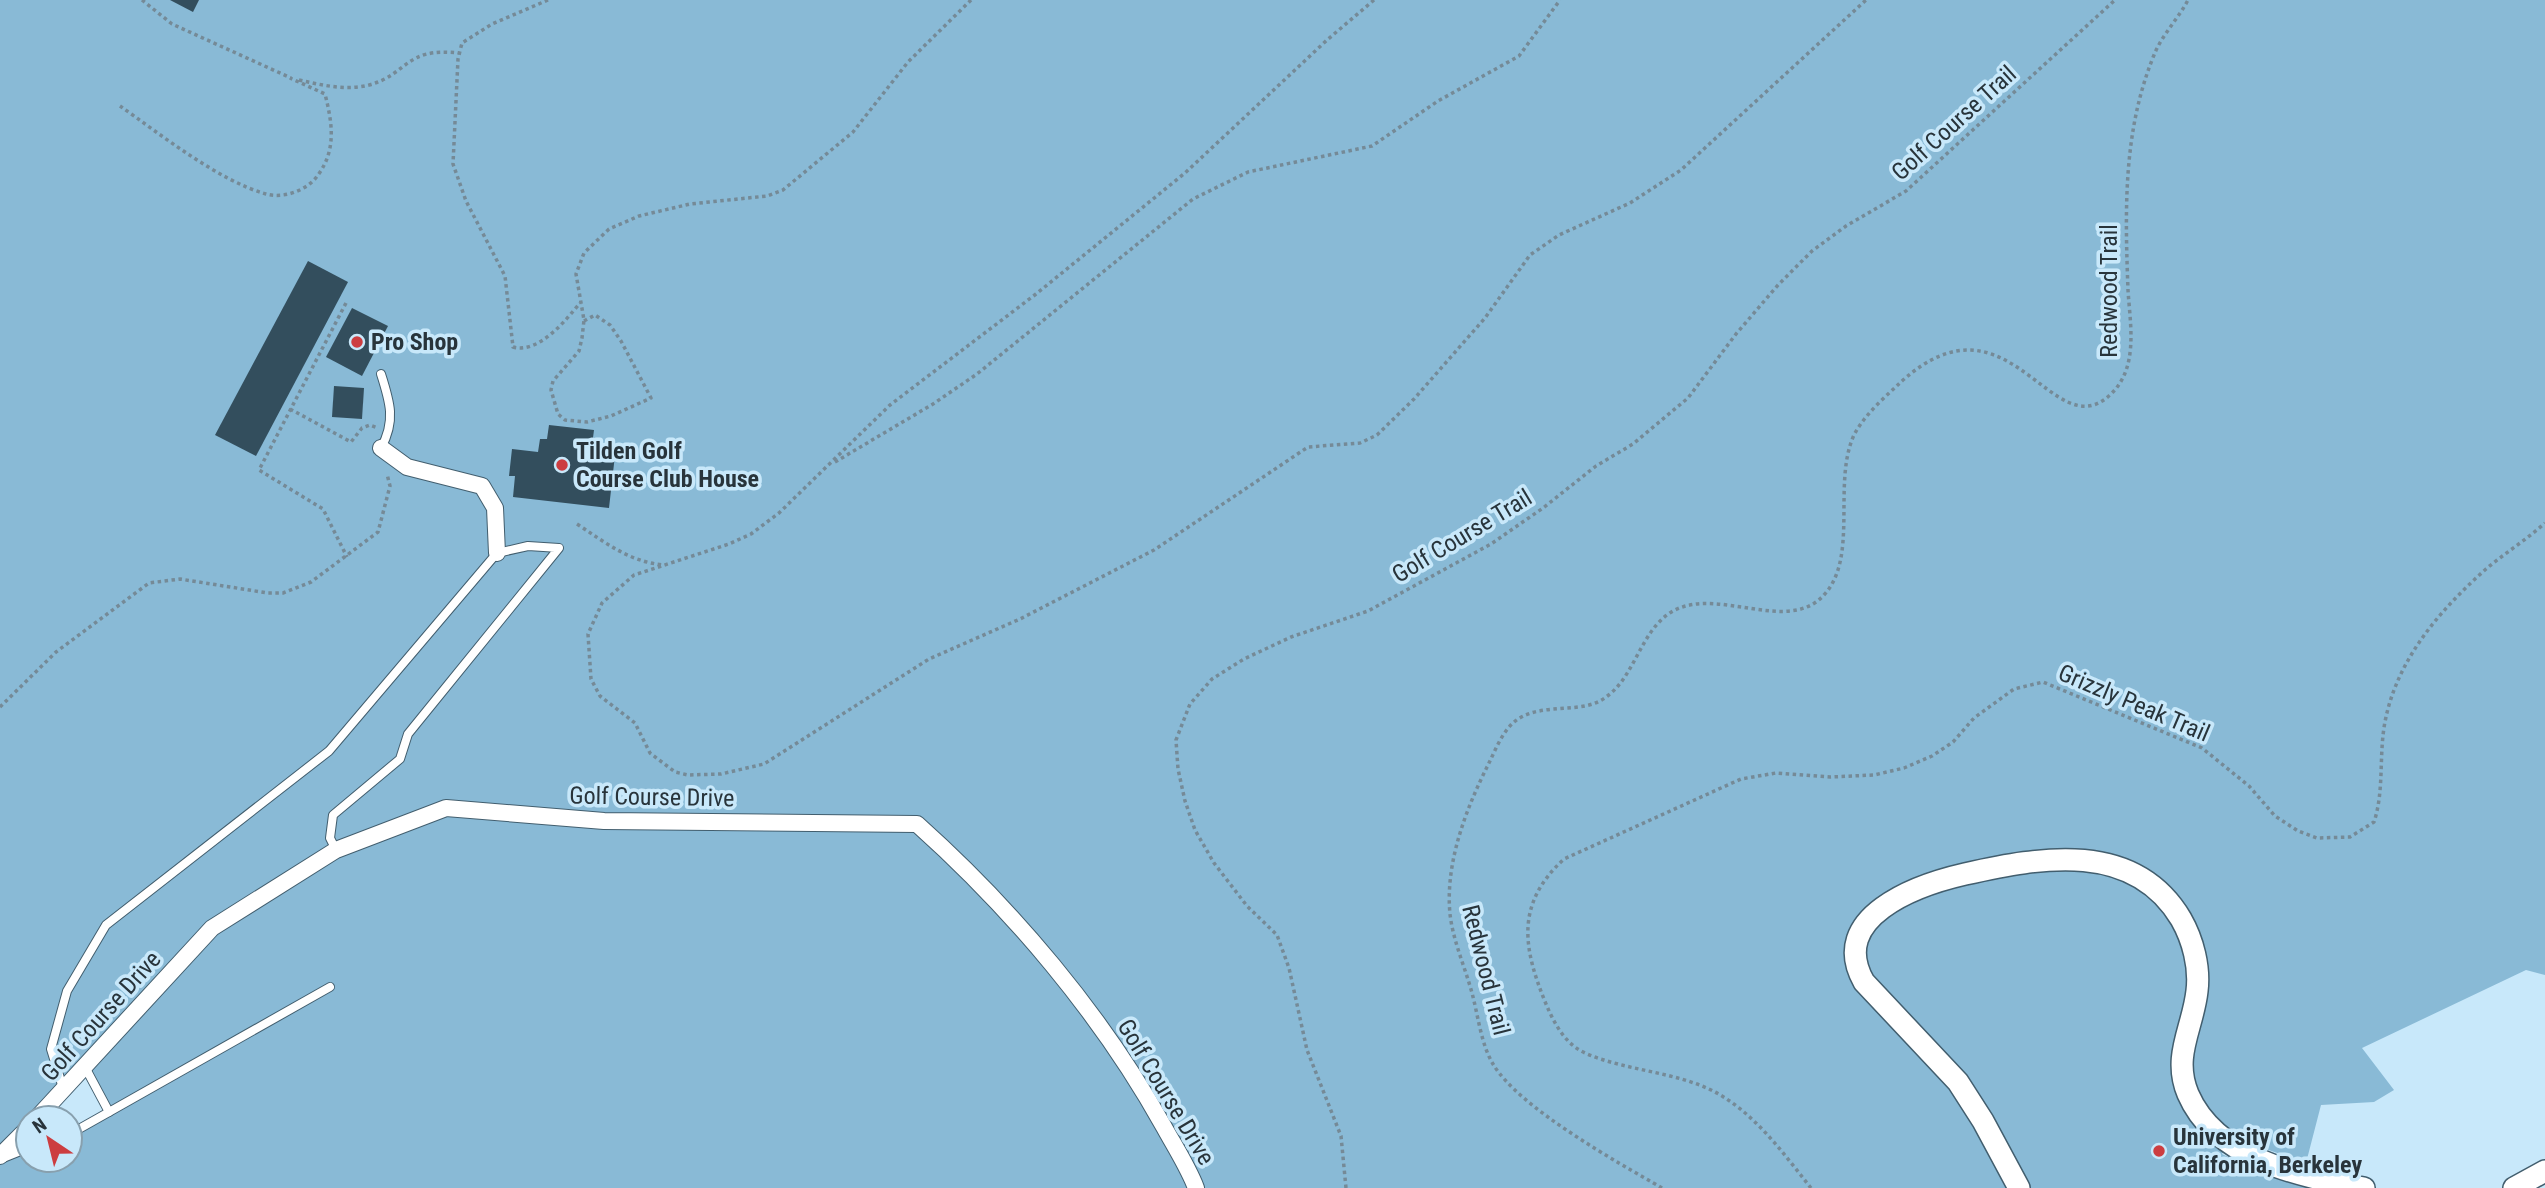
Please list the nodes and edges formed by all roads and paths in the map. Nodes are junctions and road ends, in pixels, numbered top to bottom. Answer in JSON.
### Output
{"nodes":[{"id":1,"x":142,"y":0,"type":"edge"},
{"id":2,"x":548,"y":0,"type":"edge"},
{"id":3,"x":971,"y":0,"type":"edge"},
{"id":4,"x":1374,"y":0,"type":"edge"},
{"id":5,"x":1560,"y":0,"type":"edge"},
{"id":6,"x":1866,"y":0,"type":"edge"},
{"id":7,"x":2115,"y":0,"type":"edge"},
{"id":8,"x":2188,"y":0,"type":"edge"},
{"id":9,"x":459,"y":53,"type":"junction"},
{"id":10,"x":290,"y":78,"type":"junction"},
{"id":11,"x":120,"y":106,"type":"dead end"},
{"id":12,"x":346,"y":303,"type":"dead end"},
{"id":13,"x":580,"y":303,"type":"junction"},
{"id":14,"x":584,"y":321,"type":"junction"},
{"id":15,"x":381,"y":374,"type":"dead end"},
{"id":16,"x":290,"y":409,"type":"junction"},
{"id":17,"x":385,"y":440,"type":"junction"},
{"id":18,"x":818,"y":477,"type":"junction"},
{"id":19,"x":2545,"y":523,"type":"edge"},
{"id":20,"x":577,"y":524,"type":"dead end"},
{"id":21,"x":497,"y":553,"type":"junction"},
{"id":22,"x":347,"y":557,"type":"junction"},
{"id":23,"x":665,"y":565,"type":"junction"},
{"id":24,"x":0,"y":707,"type":"edge"},
{"id":25,"x":336,"y":850,"type":"junction"},
{"id":26,"x":330,"y":987,"type":"dead end"},
{"id":27,"x":85,"y":1067,"type":"junction"},
{"id":28,"x":64,"y":1091,"type":"junction"},
{"id":29,"x":51,"y":1104,"type":"edge"},
{"id":30,"x":109,"y":1112,"type":"junction"},
{"id":31,"x":84,"y":1126,"type":"edge"},
{"id":32,"x":14,"y":1143,"type":"edge"},
{"id":33,"x":0,"y":1158,"type":"edge"},
{"id":34,"x":2545,"y":1171,"type":"edge"},
{"id":35,"x":1196,"y":1188,"type":"edge"},
{"id":36,"x":1346,"y":1188,"type":"edge"},
{"id":37,"x":1662,"y":1188,"type":"edge"},
{"id":38,"x":1811,"y":1188,"type":"edge"},
{"id":39,"x":2019,"y":1188,"type":"edge"},
{"id":40,"x":2364,"y":1188,"type":"edge"},
{"id":41,"x":2514,"y":1188,"type":"edge"}],
"edges":[{"from":1,"to":10,"type":"path"},
{"from":2,"to":9,"type":"path"},
{"from":3,"to":13,"type":"path"},
{"from":4,"to":18,"type":"path"},
{"from":5,"to":18,"type":"path"},
{"from":6,"to":23,"type":"path"},
{"from":7,"to":36,"type":"path","name":"Golf Course Trail"},
{"from":8,"to":37,"type":"path","name":"Redwood Trail"},
{"from":9,"to":10,"type":"path"},
{"from":9,"to":13,"type":"path"},
{"from":10,"to":11,"type":"path"},
{"from":12,"to":16,"type":"path"},
{"from":13,"to":14,"type":"path"},
{"from":14,"to":14,"type":"path"},
{"from":15,"to":17,"type":"lane"},
{"from":16,"to":17,"type":"path"},
{"from":16,"to":22,"type":"path"},
{"from":17,"to":21,"type":"street"},
{"from":17,"to":22,"type":"path"},
{"from":18,"to":23,"type":"path"},
{"from":19,"to":38,"type":"path","name":"Grizzly Peak Trail"},
{"from":20,"to":23,"type":"path"},
{"from":21,"to":25,"type":"lane"},
{"from":21,"to":28,"type":"lane"},
{"from":22,"to":24,"type":"path"},
{"from":25,"to":27,"type":"street","name":"Golf Course Drive"},
{"from":25,"to":35,"type":"street","name":"Golf Course Drive"},
{"from":26,"to":30,"type":"lane"},
{"from":27,"to":28,"type":"street","name":"Golf Course Drive"},
{"from":27,"to":30,"type":"lane"},
{"from":28,"to":29,"type":"street","name":"Golf Course Drive"},
{"from":30,"to":31,"type":"lane"},
{"from":32,"to":33,"type":"street"},
{"from":34,"to":41,"type":"street"},
{"from":39,"to":40,"type":"street"}]}
